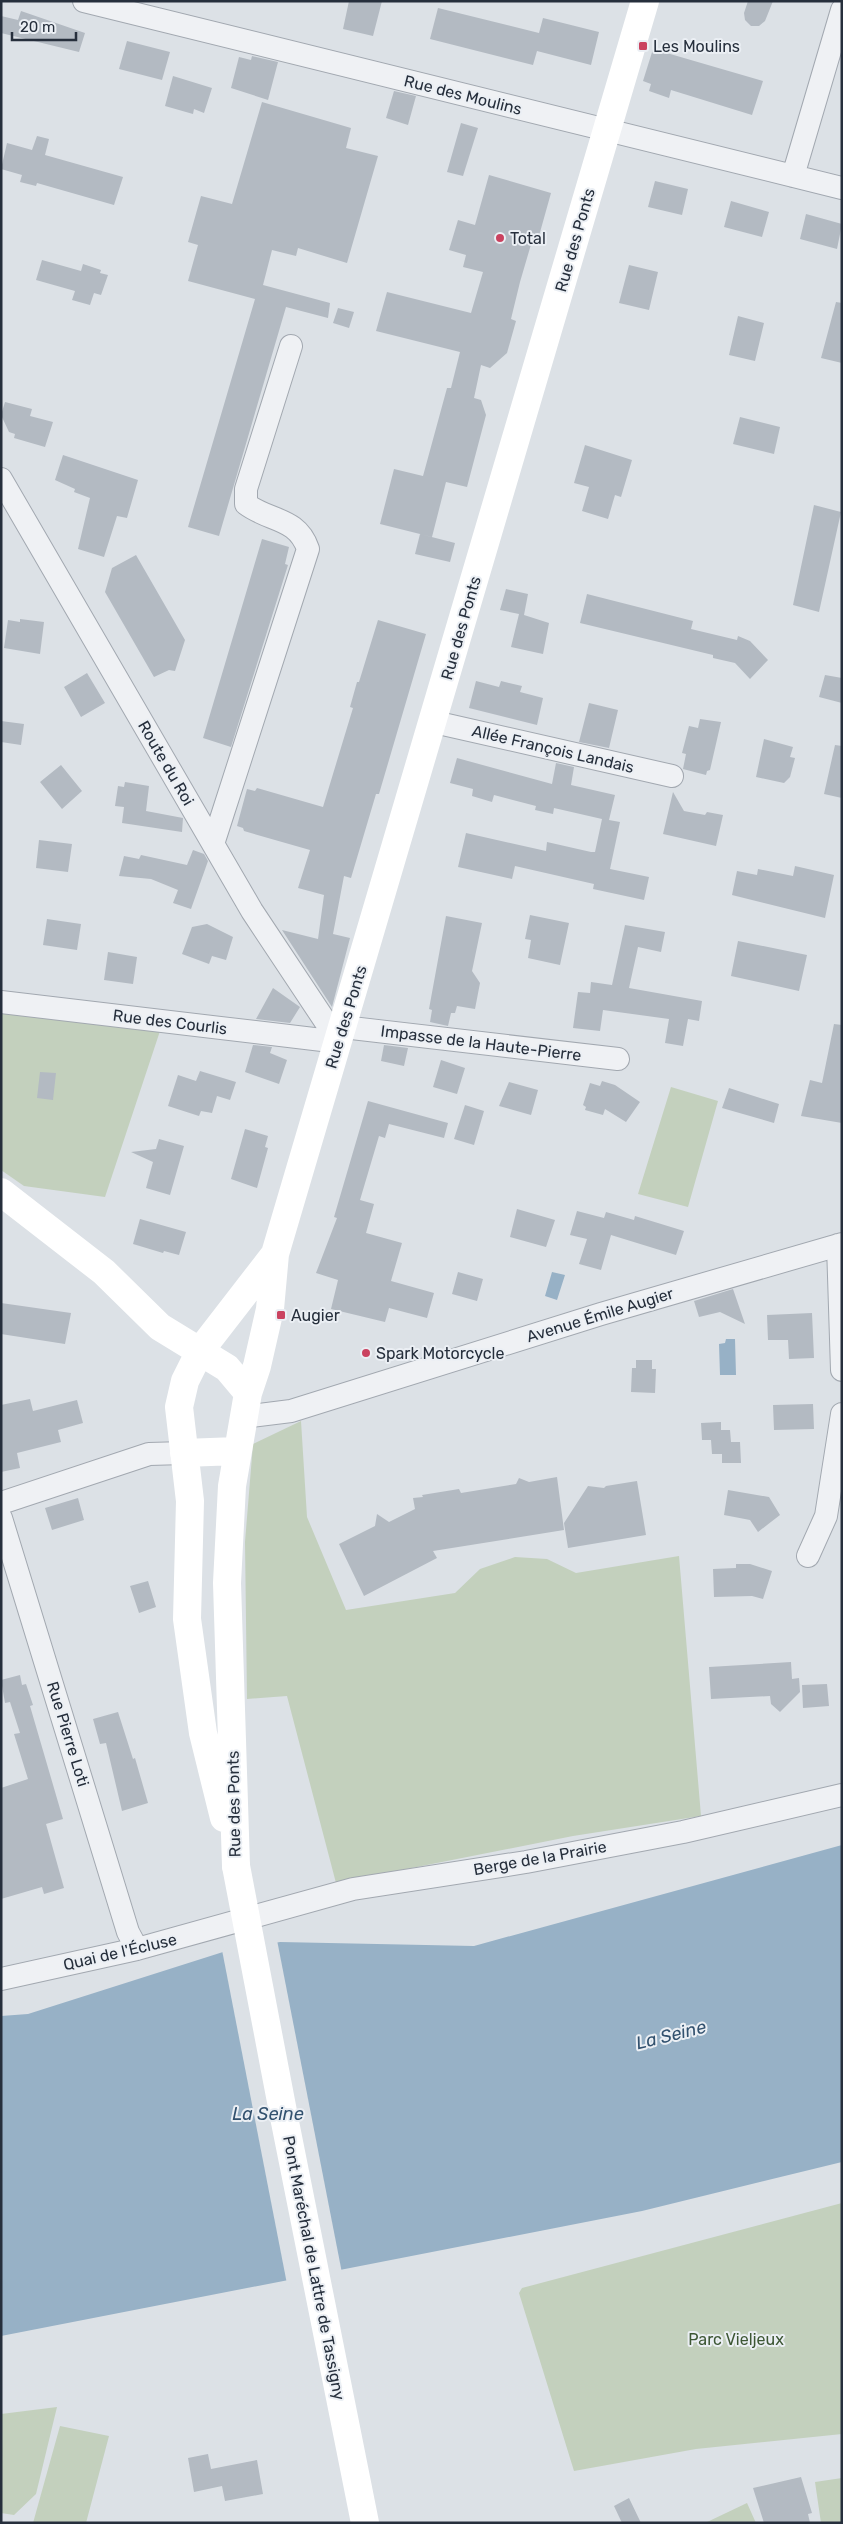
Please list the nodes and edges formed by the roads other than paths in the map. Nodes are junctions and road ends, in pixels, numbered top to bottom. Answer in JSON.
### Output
{"nodes":[{"id":1,"x":84,"y":1,"type":"edge"},
{"id":2,"x":645,"y":1,"type":"edge"},
{"id":3,"x":137,"y":8,"type":"edge"},
{"id":4,"x":842,"y":10,"type":"edge"},
{"id":5,"x":607,"y":131,"type":"junction"},
{"id":6,"x":793,"y":176,"type":"junction"},
{"id":7,"x":842,"y":188,"type":"edge"},
{"id":8,"x":292,"y":346,"type":"dead end"},
{"id":9,"x":3,"y":489,"type":"edge"},
{"id":10,"x":434,"y":722,"type":"junction"},
{"id":11,"x":672,"y":776,"type":"dead end"},
{"id":12,"x":213,"y":844,"type":"junction"},
{"id":13,"x":1,"y":1002,"type":"edge"},
{"id":14,"x":341,"y":1034,"type":"junction"},
{"id":15,"x":618,"y":1059,"type":"dead end"},
{"id":16,"x":1,"y":1192,"type":"edge"},
{"id":17,"x":840,"y":1244,"type":"edge"},
{"id":18,"x":276,"y":1254,"type":"junction"},
{"id":19,"x":200,"y":1351,"type":"junction"},
{"id":20,"x":842,"y":1370,"type":"edge"},
{"id":21,"x":246,"y":1405,"type":"junction"},
{"id":22,"x":842,"y":1414,"type":"edge"},
{"id":23,"x":236,"y":1451,"type":"junction"},
{"id":24,"x":184,"y":1453,"type":"junction"},
{"id":25,"x":1,"y":1503,"type":"edge"},
{"id":26,"x":1,"y":1518,"type":"edge"},
{"id":27,"x":808,"y":1556,"type":"dead end"},
{"id":28,"x":842,"y":1795,"type":"edge"},
{"id":29,"x":236,"y":1866,"type":"junction"},
{"id":30,"x":238,"y":1922,"type":"joint"},
{"id":31,"x":137,"y":1949,"type":"junction"},
{"id":32,"x":1,"y":1979,"type":"edge"},
{"id":33,"x":365,"y":2523,"type":"edge"}],
"edges":[{"from":1,"to":3,"type":"street","name":"Rue des Moulins"},
{"from":2,"to":5,"type":"main road","name":"Rue des Ponts"},
{"from":3,"to":5,"type":"street","name":"Rue des Moulins"},
{"from":4,"to":6,"type":"street"},
{"from":5,"to":6,"type":"street","name":"Rue des Moulins"},
{"from":5,"to":10,"type":"main road","name":"Rue des Ponts"},
{"from":6,"to":7,"type":"street","name":"Rue des Moulins"},
{"from":8,"to":12,"type":"street"},
{"from":9,"to":12,"type":"street","name":"Route du Roi"},
{"from":10,"to":11,"type":"street","name":"Allée François Landais"},
{"from":10,"to":14,"type":"main road","name":"Rue des Ponts"},
{"from":12,"to":14,"type":"street","name":"Route du Roi"},
{"from":13,"to":14,"type":"street","name":"Rue des Courlis"},
{"from":14,"to":15,"type":"street","name":"Impasse de la Haute-Pierre"},
{"from":14,"to":18,"type":"main road","name":"Rue des Ponts"},
{"from":16,"to":19,"type":"main road"},
{"from":17,"to":20,"type":"street"},
{"from":17,"to":21,"type":"street","name":"Avenue Émile Augier"},
{"from":18,"to":19,"type":"main road","name":"Rue des Ponts"},
{"from":18,"to":21,"type":"main road","name":"Rue des Ponts"},
{"from":19,"to":21,"type":"main road"},
{"from":19,"to":24,"type":"main road","name":"Rue des Ponts"},
{"from":21,"to":23,"type":"main road","name":"Rue des Ponts"},
{"from":22,"to":27,"type":"street"},
{"from":23,"to":24,"type":"main road"},
{"from":23,"to":29,"type":"main road","name":"Rue des Ponts"},
{"from":24,"to":25,"type":"street"},
{"from":24,"to":29,"type":"main road","name":"Rue des Ponts"},
{"from":26,"to":31,"type":"street","name":"Rue Pierre Loti"},
{"from":28,"to":30,"type":"street","name":"Berge de la Prairie"},
{"from":29,"to":33,"type":"main road","name":"Pont Maréchal de Lattre de Tassigny","bridge":true},
{"from":30,"to":31,"type":"street","name":"Quai de l'Écluse"},
{"from":31,"to":32,"type":"street","name":"Quai de l'Écluse"}]}
